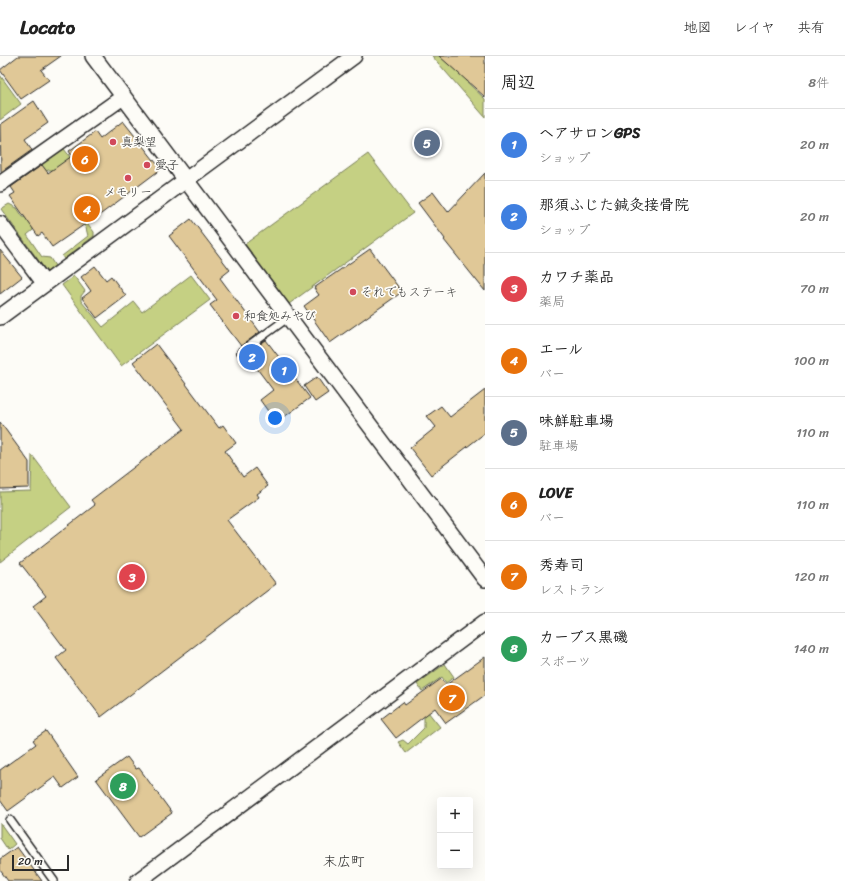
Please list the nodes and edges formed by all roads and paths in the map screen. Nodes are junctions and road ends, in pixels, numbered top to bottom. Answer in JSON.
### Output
{"nodes":[{"id":1,"x":93,"y":56,"type":"edge"},
{"id":2,"x":354,"y":56,"type":"edge"},
{"id":3,"x":123,"y":97,"type":"junction"},
{"id":4,"x":186,"y":180,"type":"junction"},
{"id":5,"x":0,"y":184,"type":"edge"},
{"id":6,"x":0,"y":224,"type":"edge"},
{"id":7,"x":45,"y":284,"type":"junction"},
{"id":8,"x":0,"y":317,"type":"edge"},
{"id":9,"x":289,"y":317,"type":"junction"},
{"id":10,"x":241,"y":352,"type":"dead end"},
{"id":11,"x":485,"y":579,"type":"edge"},
{"id":12,"x":485,"y":622,"type":"edge"},
{"id":13,"x":10,"y":820,"type":"dead end"},
{"id":14,"x":54,"y":881,"type":"edge"},
{"id":15,"x":138,"y":881,"type":"edge"}],
"edges":[{"from":1,"to":3,"type":"street"},
{"from":2,"to":4,"type":"street"},
{"from":3,"to":4,"type":"street"},
{"from":3,"to":5,"type":"street"},
{"from":4,"to":7,"type":"street"},
{"from":4,"to":9,"type":"street"},
{"from":6,"to":7,"type":"street"},
{"from":7,"to":8,"type":"street"},
{"from":9,"to":10,"type":"lane"},
{"from":9,"to":11,"type":"street"},
{"from":12,"to":15,"type":"street"},
{"from":13,"to":14,"type":"lane"}]}
